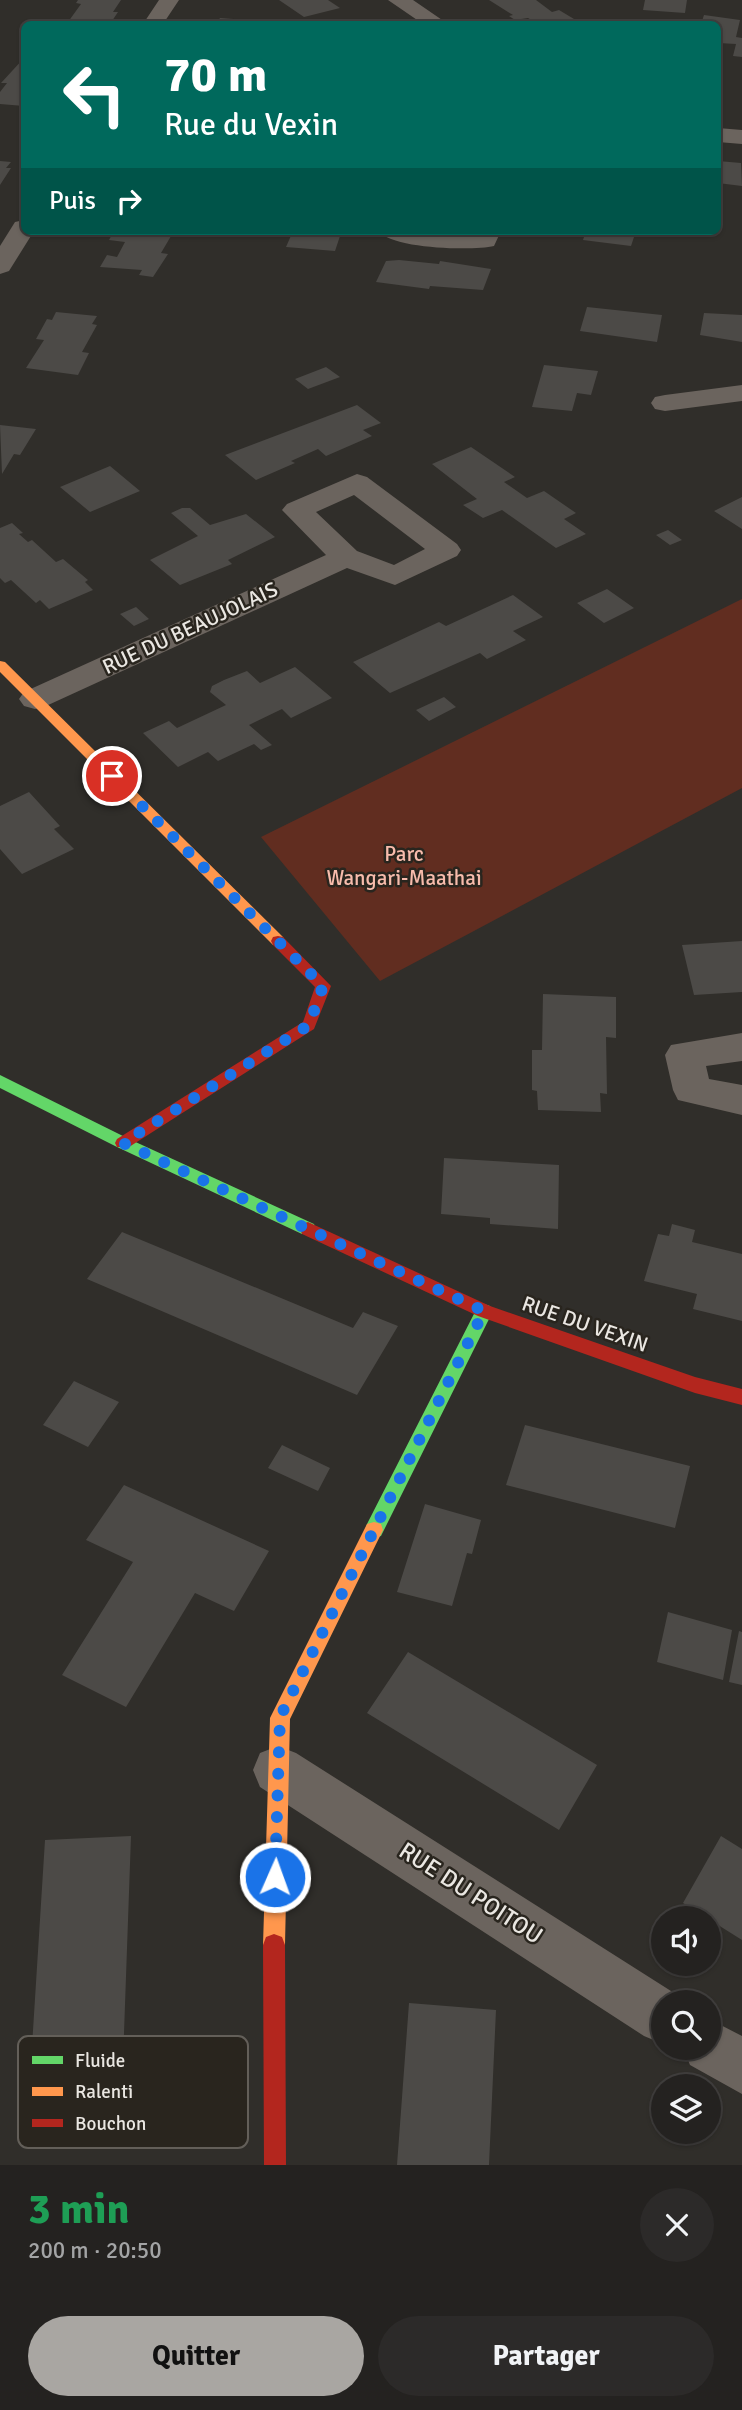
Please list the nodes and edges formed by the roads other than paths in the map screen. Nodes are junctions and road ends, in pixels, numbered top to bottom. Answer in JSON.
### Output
{"nodes":[{"id":1,"x":169,"y":0,"type":"edge"},
{"id":2,"x":398,"y":0,"type":"edge"},
{"id":3,"x":155,"y":21,"type":"edge"},
{"id":4,"x":433,"y":21,"type":"edge"},
{"id":5,"x":721,"y":135,"type":"edge"},
{"id":6,"x":742,"y":137,"type":"edge"},
{"id":7,"x":21,"y":232,"type":"edge"},
{"id":8,"x":401,"y":235,"type":"edge"},
{"id":9,"x":487,"y":235,"type":"edge"},
{"id":10,"x":0,"y":266,"type":"edge"},
{"id":11,"x":742,"y":393,"type":"edge"},
{"id":12,"x":666,"y":403,"type":"dead end"},
{"id":13,"x":346,"y":556,"type":"dead end"},
{"id":14,"x":0,"y":665,"type":"edge"},
{"id":15,"x":35,"y":699,"type":"junction"},
{"id":16,"x":742,"y":1047,"type":"edge"},
{"id":17,"x":0,"y":1082,"type":"edge"},
{"id":18,"x":742,"y":1100,"type":"edge"},
{"id":19,"x":123,"y":1143,"type":"junction"},
{"id":20,"x":484,"y":1311,"type":"junction"},
{"id":21,"x":742,"y":1397,"type":"edge"},
{"id":22,"x":278,"y":1770,"type":"junction"},
{"id":23,"x":651,"y":2009,"type":"edge"},
{"id":24,"x":721,"y":2054,"type":"edge"},
{"id":25,"x":742,"y":2067,"type":"edge"},
{"id":26,"x":275,"y":2165,"type":"edge"}],
"edges":[{"from":1,"to":3,"type":"street"},
{"from":2,"to":4,"type":"street"},
{"from":5,"to":6,"type":"street"},
{"from":7,"to":10,"type":"street"},
{"from":8,"to":9,"type":"street"},
{"from":11,"to":12,"type":"street"},
{"from":13,"to":15,"type":"street","name":"RUE DU BEAUJOLAIS"},
{"from":14,"to":15,"type":"street"},
{"from":15,"to":19,"type":"street"},
{"from":16,"to":18,"type":"street"},
{"from":17,"to":19,"type":"street","name":"RUE DU VEXIN"},
{"from":19,"to":20,"type":"street","name":"RUE DU VEXIN"},
{"from":20,"to":21,"type":"street","name":"RUE DU VEXIN"},
{"from":20,"to":22,"type":"street"},
{"from":22,"to":23,"type":"street","name":"RUE DU POITOU"},
{"from":22,"to":26,"type":"street"},
{"from":24,"to":25,"type":"street"}]}
